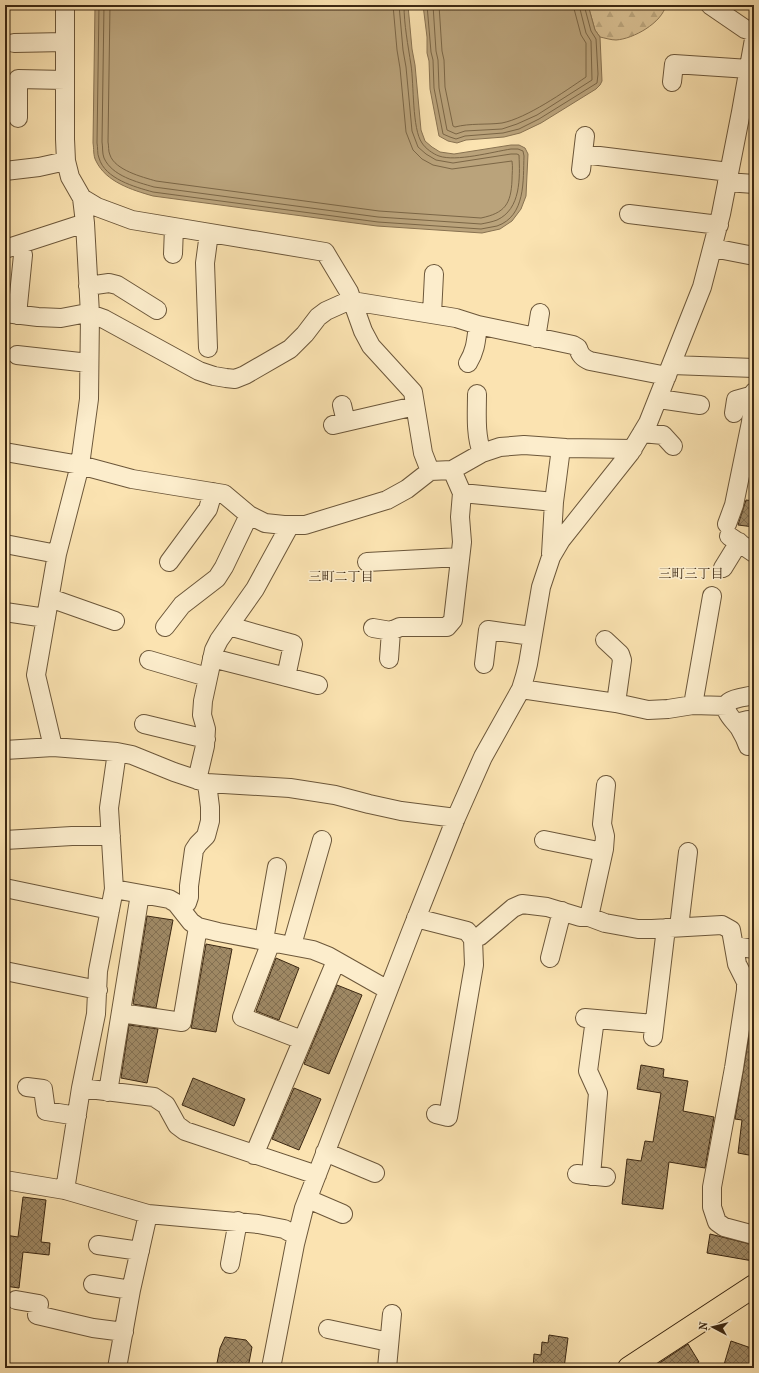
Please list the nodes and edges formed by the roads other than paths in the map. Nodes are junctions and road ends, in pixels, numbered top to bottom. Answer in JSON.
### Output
{"nodes":[{"id":1,"x":65,"y":5,"type":"edge"},
{"id":2,"x":710,"y":5,"type":"edge"},
{"id":3,"x":754,"y":32,"type":"edge"},
{"id":4,"x":754,"y":39,"type":"edge"},
{"id":5,"x":14,"y":42,"type":"dead end"},
{"id":6,"x":65,"y":42,"type":"junction"},
{"id":7,"x":749,"y":69,"type":"junction"},
{"id":8,"x":65,"y":80,"type":"junction"},
{"id":9,"x":672,"y":82,"type":"dead end"},
{"id":10,"x":18,"y":118,"type":"dead end"},
{"id":11,"x":746,"y":127,"type":"edge"},
{"id":12,"x":583,"y":153,"type":"dead end"},
{"id":13,"x":66,"y":161,"type":"junction"},
{"id":14,"x":5,"y":171,"type":"edge"},
{"id":15,"x":728,"y":177,"type":"junction"},
{"id":16,"x":754,"y":184,"type":"edge"},
{"id":17,"x":82,"y":198,"type":"junction"},
{"id":18,"x":629,"y":214,"type":"dead end"},
{"id":19,"x":85,"y":223,"type":"junction"},
{"id":20,"x":719,"y":225,"type":"junction"},
{"id":21,"x":174,"y":227,"type":"junction"},
{"id":22,"x":209,"y":233,"type":"junction"},
{"id":23,"x":13,"y":247,"type":"edge"},
{"id":24,"x":713,"y":248,"type":"junction"},
{"id":25,"x":173,"y":254,"type":"dead end"},
{"id":26,"x":754,"y":256,"type":"edge"},
{"id":27,"x":434,"y":274,"type":"dead end"},
{"id":28,"x":88,"y":286,"type":"junction"},
{"id":29,"x":352,"y":302,"type":"junction"},
{"id":30,"x":156,"y":310,"type":"dead end"},
{"id":31,"x":540,"y":313,"type":"dead end"},
{"id":32,"x":11,"y":314,"type":"edge"},
{"id":33,"x":90,"y":314,"type":"junction"},
{"id":34,"x":432,"y":314,"type":"junction"},
{"id":35,"x":478,"y":325,"type":"junction"},
{"id":36,"x":536,"y":338,"type":"junction"},
{"id":37,"x":208,"y":348,"type":"dead end"},
{"id":38,"x":17,"y":355,"type":"dead end"},
{"id":39,"x":89,"y":363,"type":"junction"},
{"id":40,"x":468,"y":363,"type":"dead end"},
{"id":41,"x":754,"y":368,"type":"edge"},
{"id":42,"x":669,"y":371,"type":"junction"},
{"id":43,"x":754,"y":392,"type":"edge"},
{"id":44,"x":478,"y":394,"type":"dead end"},
{"id":45,"x":754,"y":395,"type":"edge"},
{"id":46,"x":658,"y":399,"type":"junction"},
{"id":47,"x":700,"y":405,"type":"dead end"},
{"id":48,"x":415,"y":406,"type":"junction"},
{"id":49,"x":734,"y":413,"type":"dead end"},
{"id":50,"x":340,"y":417,"type":"dead end"},
{"id":51,"x":753,"y":423,"type":"edge"},
{"id":52,"x":642,"y":433,"type":"junction"},
{"id":53,"x":673,"y":446,"type":"dead end"},
{"id":54,"x":561,"y":448,"type":"junction"},
{"id":55,"x":633,"y":449,"type":"junction"},
{"id":56,"x":5,"y":452,"type":"edge"},
{"id":57,"x":482,"y":452,"type":"junction"},
{"id":58,"x":80,"y":466,"type":"junction"},
{"id":59,"x":452,"y":470,"type":"junction"},
{"id":60,"x":430,"y":471,"type":"junction"},
{"id":61,"x":213,"y":492,"type":"junction"},
{"id":62,"x":462,"y":493,"type":"junction"},
{"id":63,"x":554,"y":502,"type":"junction"},
{"id":64,"x":249,"y":515,"type":"junction"},
{"id":65,"x":290,"y":525,"type":"junction"},
{"id":66,"x":732,"y":534,"type":"junction"},
{"id":67,"x":5,"y":544,"type":"edge"},
{"id":68,"x":754,"y":553,"type":"edge"},
{"id":69,"x":57,"y":554,"type":"junction"},
{"id":70,"x":460,"y":557,"type":"junction"},
{"id":71,"x":551,"y":557,"type":"junction"},
{"id":72,"x":169,"y":562,"type":"dead end"},
{"id":73,"x":367,"y":562,"type":"dead end"},
{"id":74,"x":723,"y":568,"type":"dead end"},
{"id":75,"x":712,"y":596,"type":"dead end"},
{"id":76,"x":50,"y":598,"type":"junction"},
{"id":77,"x":5,"y":612,"type":"edge"},
{"id":78,"x":46,"y":618,"type":"junction"},
{"id":79,"x":115,"y":621,"type":"dead end"},
{"id":80,"x":229,"y":626,"type":"junction"},
{"id":81,"x":165,"y":627,"type":"dead end"},
{"id":82,"x":373,"y":628,"type":"dead end"},
{"id":83,"x":391,"y":631,"type":"junction"},
{"id":84,"x":532,"y":636,"type":"junction"},
{"id":85,"x":605,"y":640,"type":"dead end"},
{"id":86,"x":212,"y":658,"type":"junction"},
{"id":87,"x":389,"y":659,"type":"dead end"},
{"id":88,"x":149,"y":660,"type":"dead end"},
{"id":89,"x":484,"y":664,"type":"dead end"},
{"id":90,"x":208,"y":677,"type":"junction"},
{"id":91,"x":286,"y":677,"type":"junction"},
{"id":92,"x":318,"y":684,"type":"dead end"},
{"id":93,"x":521,"y":688,"type":"junction"},
{"id":94,"x":754,"y":695,"type":"edge"},
{"id":95,"x":616,"y":703,"type":"junction"},
{"id":96,"x":693,"y":705,"type":"junction"},
{"id":97,"x":726,"y":706,"type":"junction"},
{"id":98,"x":736,"y":722,"type":"junction"},
{"id":99,"x":754,"y":722,"type":"edge"},
{"id":100,"x":144,"y":724,"type":"dead end"},
{"id":101,"x":206,"y":739,"type":"junction"},
{"id":102,"x":748,"y":746,"type":"dead end"},
{"id":103,"x":53,"y":747,"type":"junction"},
{"id":104,"x":5,"y":750,"type":"edge"},
{"id":105,"x":117,"y":752,"type":"junction"},
{"id":106,"x":202,"y":781,"type":"junction"},
{"id":107,"x":606,"y":785,"type":"dead end"},
{"id":108,"x":456,"y":818,"type":"junction"},
{"id":109,"x":111,"y":836,"type":"junction"},
{"id":110,"x":5,"y":840,"type":"edge"},
{"id":111,"x":322,"y":840,"type":"dead end"},
{"id":112,"x":544,"y":840,"type":"dead end"},
{"id":113,"x":603,"y":852,"type":"junction"},
{"id":114,"x":688,"y":852,"type":"dead end"},
{"id":115,"x":277,"y":867,"type":"dead end"},
{"id":116,"x":5,"y":888,"type":"edge"},
{"id":117,"x":114,"y":889,"type":"junction"},
{"id":118,"x":140,"y":894,"type":"junction"},
{"id":119,"x":181,"y":907,"type":"junction"},
{"id":120,"x":110,"y":910,"type":"junction"},
{"id":121,"x":562,"y":911,"type":"junction"},
{"id":122,"x":589,"y":916,"type":"junction"},
{"id":123,"x":416,"y":918,"type":"junction"},
{"id":124,"x":198,"y":927,"type":"junction"},
{"id":125,"x":673,"y":928,"type":"junction"},
{"id":126,"x":473,"y":939,"type":"junction"},
{"id":127,"x":267,"y":941,"type":"junction"},
{"id":128,"x":292,"y":946,"type":"junction"},
{"id":129,"x":734,"y":946,"type":"junction"},
{"id":130,"x":754,"y":949,"type":"edge"},
{"id":131,"x":550,"y":958,"type":"dead end"},
{"id":132,"x":336,"y":960,"type":"junction"},
{"id":133,"x":5,"y":970,"type":"edge"},
{"id":134,"x":748,"y":975,"type":"edge"},
{"id":135,"x":98,"y":990,"type":"junction"},
{"id":136,"x":388,"y":990,"type":"junction"},
{"id":137,"x":121,"y":1013,"type":"junction"},
{"id":138,"x":302,"y":1040,"type":"junction"},
{"id":139,"x":27,"y":1087,"type":"dead end"},
{"id":140,"x":81,"y":1088,"type":"junction"},
{"id":141,"x":108,"y":1092,"type":"junction"},
{"id":142,"x":436,"y":1114,"type":"dead end"},
{"id":143,"x":77,"y":1116,"type":"junction"},
{"id":144,"x":326,"y":1152,"type":"junction"},
{"id":145,"x":254,"y":1155,"type":"junction"},
{"id":146,"x":376,"y":1173,"type":"dead end"},
{"id":147,"x":316,"y":1175,"type":"junction"},
{"id":148,"x":591,"y":1176,"type":"dead end"},
{"id":149,"x":5,"y":1180,"type":"edge"},
{"id":150,"x":65,"y":1190,"type":"junction"},
{"id":151,"x":308,"y":1199,"type":"junction"},
{"id":152,"x":148,"y":1214,"type":"junction"},
{"id":153,"x":343,"y":1214,"type":"dead end"},
{"id":154,"x":238,"y":1221,"type":"junction"},
{"id":155,"x":754,"y":1235,"type":"edge"},
{"id":156,"x":297,"y":1236,"type":"junction"},
{"id":157,"x":98,"y":1246,"type":"dead end"},
{"id":158,"x":140,"y":1251,"type":"junction"},
{"id":159,"x":230,"y":1264,"type":"dead end"},
{"id":160,"x":93,"y":1284,"type":"dead end"},
{"id":161,"x":754,"y":1286,"type":"edge"},
{"id":162,"x":131,"y":1290,"type":"junction"},
{"id":163,"x":16,"y":1300,"type":"dead end"},
{"id":164,"x":392,"y":1314,"type":"dead end"},
{"id":165,"x":328,"y":1329,"type":"dead end"},
{"id":166,"x":124,"y":1332,"type":"junction"},
{"id":167,"x":389,"y":1342,"type":"junction"},
{"id":168,"x":117,"y":1368,"type":"edge"},
{"id":169,"x":271,"y":1368,"type":"edge"},
{"id":170,"x":387,"y":1368,"type":"edge"},
{"id":171,"x":629,"y":1368,"type":"edge"}],
"edges":[{"from":1,"to":6,"type":"street"},
{"from":2,"to":3,"type":"street"},
{"from":4,"to":7,"type":"street"},
{"from":5,"to":6,"type":"street"},
{"from":6,"to":8,"type":"street"},
{"from":7,"to":9,"type":"street"},
{"from":7,"to":11,"type":"street"},
{"from":8,"to":10,"type":"street"},
{"from":8,"to":13,"type":"street"},
{"from":11,"to":15,"type":"street"},
{"from":12,"to":15,"type":"street"},
{"from":13,"to":14,"type":"street"},
{"from":13,"to":17,"type":"street"},
{"from":15,"to":16,"type":"street"},
{"from":15,"to":20,"type":"street"},
{"from":17,"to":19,"type":"street"},
{"from":17,"to":21,"type":"street"},
{"from":18,"to":20,"type":"street"},
{"from":19,"to":23,"type":"street"},
{"from":19,"to":28,"type":"street"},
{"from":20,"to":24,"type":"street"},
{"from":21,"to":22,"type":"street"},
{"from":21,"to":25,"type":"street"},
{"from":22,"to":29,"type":"street"},
{"from":22,"to":37,"type":"street"},
{"from":23,"to":32,"type":"street"},
{"from":24,"to":26,"type":"street"},
{"from":24,"to":42,"type":"street"},
{"from":27,"to":34,"type":"street"},
{"from":28,"to":30,"type":"street"},
{"from":28,"to":33,"type":"street"},
{"from":29,"to":33,"type":"street"},
{"from":29,"to":34,"type":"street"},
{"from":29,"to":48,"type":"street"},
{"from":31,"to":36,"type":"street"},
{"from":32,"to":33,"type":"street"},
{"from":33,"to":39,"type":"street"},
{"from":34,"to":35,"type":"street"},
{"from":35,"to":36,"type":"street"},
{"from":35,"to":40,"type":"street"},
{"from":36,"to":42,"type":"street"},
{"from":38,"to":39,"type":"street"},
{"from":39,"to":58,"type":"street"},
{"from":41,"to":42,"type":"street"},
{"from":42,"to":46,"type":"street"},
{"from":43,"to":45,"type":"street"},
{"from":44,"to":57,"type":"street"},
{"from":45,"to":49,"type":"street"},
{"from":45,"to":51,"type":"street"},
{"from":46,"to":47,"type":"street"},
{"from":46,"to":52,"type":"street"},
{"from":48,"to":50,"type":"street"},
{"from":48,"to":60,"type":"street"},
{"from":51,"to":66,"type":"street"},
{"from":52,"to":53,"type":"street"},
{"from":52,"to":55,"type":"street"},
{"from":54,"to":55,"type":"street"},
{"from":54,"to":57,"type":"street"},
{"from":54,"to":63,"type":"street"},
{"from":55,"to":71,"type":"street"},
{"from":56,"to":58,"type":"street"},
{"from":57,"to":59,"type":"street"},
{"from":58,"to":61,"type":"street"},
{"from":58,"to":69,"type":"street"},
{"from":59,"to":60,"type":"street"},
{"from":59,"to":62,"type":"street"},
{"from":60,"to":65,"type":"street"},
{"from":61,"to":64,"type":"street"},
{"from":61,"to":72,"type":"street"},
{"from":62,"to":63,"type":"street"},
{"from":62,"to":70,"type":"street"},
{"from":63,"to":71,"type":"street"},
{"from":64,"to":65,"type":"street"},
{"from":64,"to":81,"type":"street"},
{"from":65,"to":80,"type":"street"},
{"from":66,"to":68,"type":"street"},
{"from":66,"to":74,"type":"street"},
{"from":67,"to":69,"type":"street"},
{"from":69,"to":76,"type":"street"},
{"from":70,"to":73,"type":"street"},
{"from":70,"to":83,"type":"street"},
{"from":71,"to":84,"type":"street"},
{"from":75,"to":96,"type":"street"},
{"from":76,"to":78,"type":"street"},
{"from":76,"to":79,"type":"street"},
{"from":77,"to":78,"type":"street"},
{"from":78,"to":103,"type":"street"},
{"from":80,"to":86,"type":"street"},
{"from":80,"to":91,"type":"street"},
{"from":82,"to":83,"type":"street"},
{"from":83,"to":87,"type":"street"},
{"from":84,"to":89,"type":"street"},
{"from":84,"to":93,"type":"street"},
{"from":85,"to":95,"type":"street"},
{"from":86,"to":90,"type":"street"},
{"from":86,"to":91,"type":"street"},
{"from":88,"to":90,"type":"street"},
{"from":90,"to":101,"type":"street"},
{"from":91,"to":92,"type":"street"},
{"from":93,"to":95,"type":"street"},
{"from":93,"to":108,"type":"street"},
{"from":94,"to":97,"type":"street"},
{"from":95,"to":96,"type":"street"},
{"from":96,"to":97,"type":"street"},
{"from":97,"to":98,"type":"street"},
{"from":98,"to":99,"type":"street"},
{"from":98,"to":102,"type":"street"},
{"from":100,"to":101,"type":"street"},
{"from":101,"to":106,"type":"street"},
{"from":103,"to":104,"type":"street"},
{"from":103,"to":105,"type":"street"},
{"from":105,"to":106,"type":"street"},
{"from":105,"to":109,"type":"street"},
{"from":106,"to":108,"type":"street"},
{"from":106,"to":119,"type":"street"},
{"from":107,"to":113,"type":"street"},
{"from":108,"to":123,"type":"street"},
{"from":109,"to":110,"type":"street"},
{"from":109,"to":117,"type":"street"},
{"from":111,"to":128,"type":"street"},
{"from":112,"to":113,"type":"street"},
{"from":113,"to":122,"type":"street"},
{"from":114,"to":125,"type":"street"},
{"from":115,"to":127,"type":"street"},
{"from":116,"to":120,"type":"street"},
{"from":117,"to":118,"type":"street"},
{"from":117,"to":120,"type":"street"},
{"from":118,"to":119,"type":"street"},
{"from":118,"to":137,"type":"street"},
{"from":119,"to":124,"type":"street"},
{"from":120,"to":135,"type":"street"},
{"from":121,"to":122,"type":"street"},
{"from":121,"to":126,"type":"street"},
{"from":121,"to":131,"type":"street"},
{"from":122,"to":125,"type":"street"},
{"from":123,"to":126,"type":"street"},
{"from":123,"to":136,"type":"street"},
{"from":124,"to":127,"type":"street"},
{"from":124,"to":137,"type":"street"},
{"from":125,"to":129,"type":"street"},
{"from":125,"to":148,"type":"street"},
{"from":126,"to":142,"type":"street"},
{"from":127,"to":128,"type":"street"},
{"from":127,"to":138,"type":"street"},
{"from":128,"to":132,"type":"street"},
{"from":129,"to":130,"type":"street"},
{"from":129,"to":134,"type":"street"},
{"from":132,"to":136,"type":"street"},
{"from":132,"to":138,"type":"street"},
{"from":133,"to":135,"type":"street"},
{"from":134,"to":155,"type":"street"},
{"from":135,"to":140,"type":"street"},
{"from":136,"to":144,"type":"street"},
{"from":137,"to":141,"type":"street"},
{"from":138,"to":145,"type":"street"},
{"from":139,"to":143,"type":"street"},
{"from":140,"to":141,"type":"street"},
{"from":140,"to":143,"type":"street"},
{"from":141,"to":145,"type":"street"},
{"from":143,"to":150,"type":"street"},
{"from":144,"to":146,"type":"street"},
{"from":144,"to":147,"type":"street"},
{"from":145,"to":147,"type":"street"},
{"from":147,"to":151,"type":"street"},
{"from":149,"to":150,"type":"street"},
{"from":150,"to":152,"type":"street"},
{"from":151,"to":153,"type":"street"},
{"from":151,"to":156,"type":"street"},
{"from":152,"to":154,"type":"street"},
{"from":152,"to":158,"type":"street"},
{"from":154,"to":156,"type":"street"},
{"from":154,"to":159,"type":"street"},
{"from":156,"to":169,"type":"street"},
{"from":157,"to":158,"type":"street"},
{"from":158,"to":162,"type":"street"},
{"from":160,"to":162,"type":"street"},
{"from":161,"to":171,"type":"main road"},
{"from":162,"to":166,"type":"street"},
{"from":163,"to":166,"type":"street"},
{"from":164,"to":167,"type":"street"},
{"from":165,"to":167,"type":"street"},
{"from":166,"to":168,"type":"street"},
{"from":167,"to":170,"type":"street"}]}
